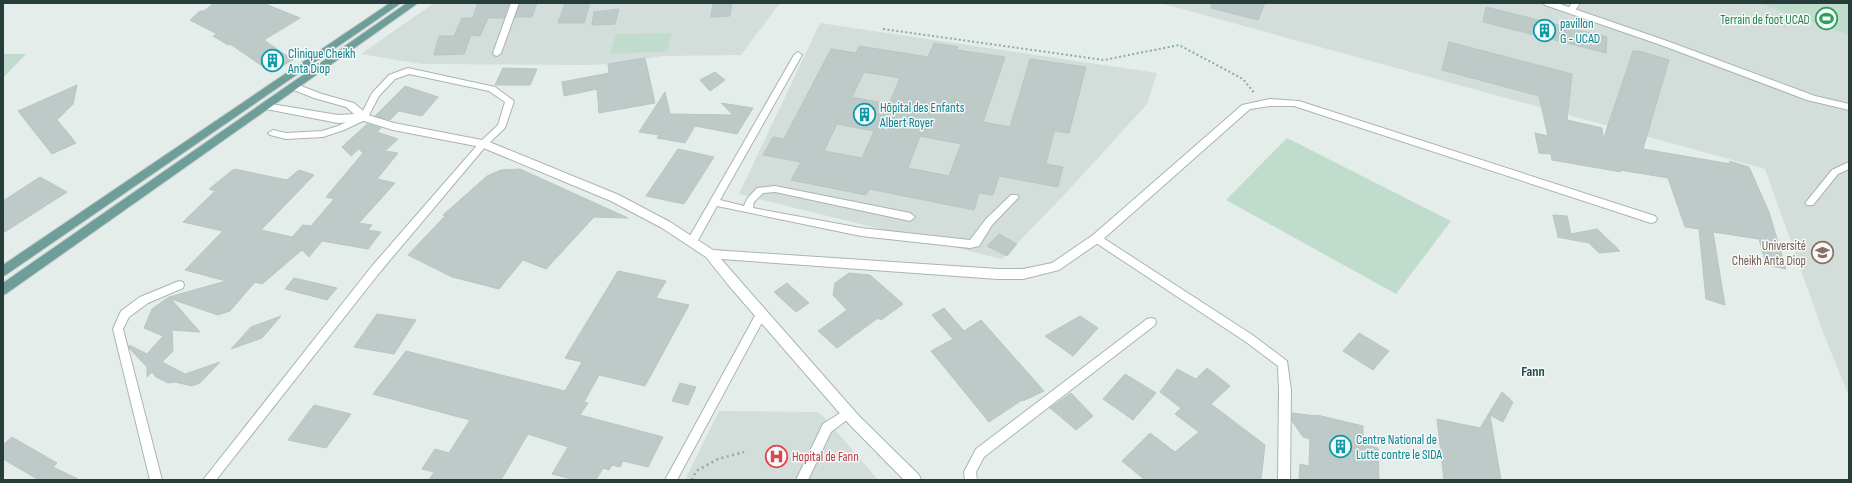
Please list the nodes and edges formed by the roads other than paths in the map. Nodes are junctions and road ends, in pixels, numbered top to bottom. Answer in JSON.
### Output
{"nodes":[{"id":1,"x":396,"y":3,"type":"edge"},
{"id":2,"x":413,"y":3,"type":"edge"},
{"id":3,"x":515,"y":3,"type":"edge"},
{"id":4,"x":1548,"y":3,"type":"edge"},
{"id":5,"x":1574,"y":7,"type":"edge"},
{"id":6,"x":497,"y":53,"type":"dead end"},
{"id":7,"x":798,"y":55,"type":"dead end"},
{"id":8,"x":293,"y":86,"type":"junction"},
{"id":9,"x":265,"y":106,"type":"junction"},
{"id":10,"x":1849,"y":107,"type":"edge"},
{"id":11,"x":364,"y":117,"type":"junction"},
{"id":12,"x":273,"y":132,"type":"dead end"},
{"id":13,"x":483,"y":144,"type":"junction"},
{"id":14,"x":1849,"y":165,"type":"edge"},
{"id":15,"x":1014,"y":197,"type":"dead end"},
{"id":16,"x":714,"y":202,"type":"junction"},
{"id":17,"x":1810,"y":203,"type":"dead end"},
{"id":18,"x":747,"y":210,"type":"junction"},
{"id":19,"x":910,"y":217,"type":"dead end"},
{"id":20,"x":1651,"y":219,"type":"dead end"},
{"id":21,"x":1097,"y":238,"type":"junction"},
{"id":22,"x":692,"y":241,"type":"junction"},
{"id":23,"x":710,"y":254,"type":"junction"},
{"id":24,"x":3,"y":270,"type":"edge"},
{"id":25,"x":179,"y":285,"type":"dead end"},
{"id":26,"x":3,"y":290,"type":"edge"},
{"id":27,"x":762,"y":315,"type":"junction"},
{"id":28,"x":1151,"y":322,"type":"dead end"},
{"id":29,"x":848,"y":413,"type":"junction"},
{"id":30,"x":156,"y":480,"type":"edge"},
{"id":31,"x":210,"y":480,"type":"edge"},
{"id":32,"x":671,"y":480,"type":"edge"},
{"id":33,"x":802,"y":480,"type":"edge"},
{"id":34,"x":914,"y":480,"type":"edge"},
{"id":35,"x":971,"y":480,"type":"edge"},
{"id":36,"x":1284,"y":480,"type":"edge"}],
"edges":[{"from":1,"to":24,"type":"main road"},
{"from":2,"to":8,"type":"main road"},
{"from":3,"to":6,"type":"lane"},
{"from":4,"to":5,"type":"street"},
{"from":5,"to":10,"type":"street"},
{"from":7,"to":16,"type":"lane"},
{"from":8,"to":9,"type":"main road"},
{"from":8,"to":11,"type":"street"},
{"from":9,"to":11,"type":"street"},
{"from":9,"to":26,"type":"main road"},
{"from":11,"to":12,"type":"lane"},
{"from":11,"to":13,"type":"street"},
{"from":11,"to":13,"type":"lane"},
{"from":13,"to":22,"type":"street"},
{"from":13,"to":31,"type":"lane"},
{"from":14,"to":17,"type":"lane"},
{"from":15,"to":18,"type":"lane"},
{"from":16,"to":18,"type":"lane"},
{"from":16,"to":22,"type":"lane"},
{"from":18,"to":19,"type":"lane"},
{"from":20,"to":21,"type":"street"},
{"from":21,"to":23,"type":"street"},
{"from":21,"to":36,"type":"lane"},
{"from":22,"to":23,"type":"street"},
{"from":23,"to":27,"type":"street"},
{"from":25,"to":30,"type":"lane"},
{"from":27,"to":29,"type":"street"},
{"from":27,"to":32,"type":"lane"},
{"from":28,"to":35,"type":"lane"},
{"from":29,"to":33,"type":"lane"},
{"from":29,"to":34,"type":"street"}]}
